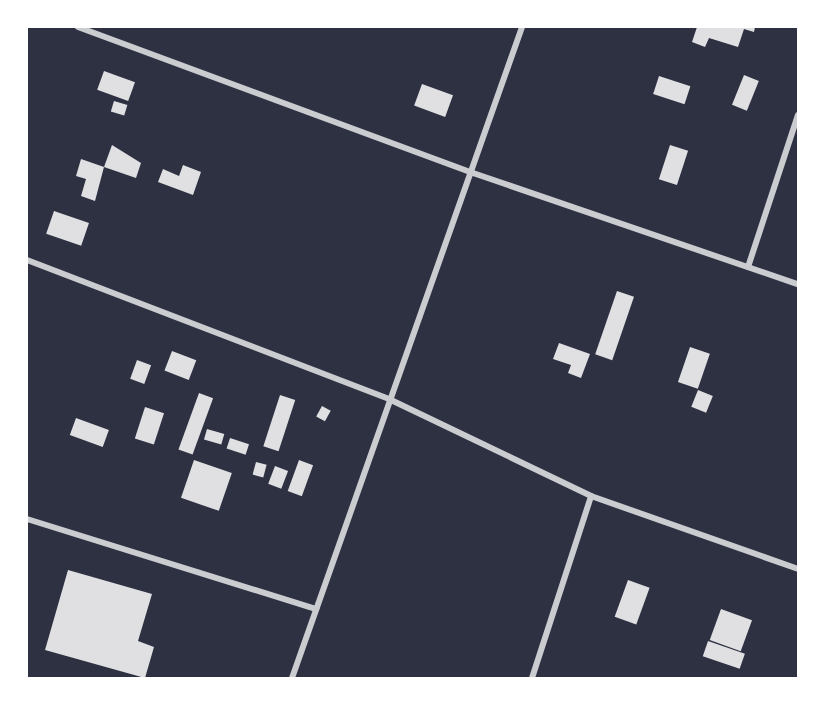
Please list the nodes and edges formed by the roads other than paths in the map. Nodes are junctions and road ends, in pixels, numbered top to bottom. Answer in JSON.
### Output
{"nodes":[{"id":1,"x":78,"y":27,"type":"edge"},
{"id":2,"x":522,"y":27,"type":"edge"},
{"id":3,"x":798,"y":116,"type":"edge"},
{"id":4,"x":473,"y":173,"type":"junction"},
{"id":5,"x":27,"y":260,"type":"edge"},
{"id":6,"x":748,"y":267,"type":"junction"},
{"id":7,"x":798,"y":284,"type":"edge"},
{"id":8,"x":392,"y":400,"type":"junction"},
{"id":9,"x":591,"y":496,"type":"junction"},
{"id":10,"x":27,"y":519,"type":"edge"},
{"id":11,"x":798,"y":569,"type":"edge"},
{"id":12,"x":316,"y":609,"type":"junction"},
{"id":13,"x":292,"y":678,"type":"edge"},
{"id":14,"x":532,"y":678,"type":"edge"}],
"edges":[{"from":1,"to":4,"type":"street"},
{"from":2,"to":4,"type":"street"},
{"from":3,"to":6,"type":"street"},
{"from":4,"to":6,"type":"street"},
{"from":4,"to":8,"type":"street"},
{"from":5,"to":8,"type":"street"},
{"from":6,"to":7,"type":"street"},
{"from":8,"to":9,"type":"street"},
{"from":8,"to":12,"type":"street"},
{"from":9,"to":11,"type":"street"},
{"from":9,"to":14,"type":"street"},
{"from":10,"to":12,"type":"street"},
{"from":12,"to":13,"type":"street"}]}
